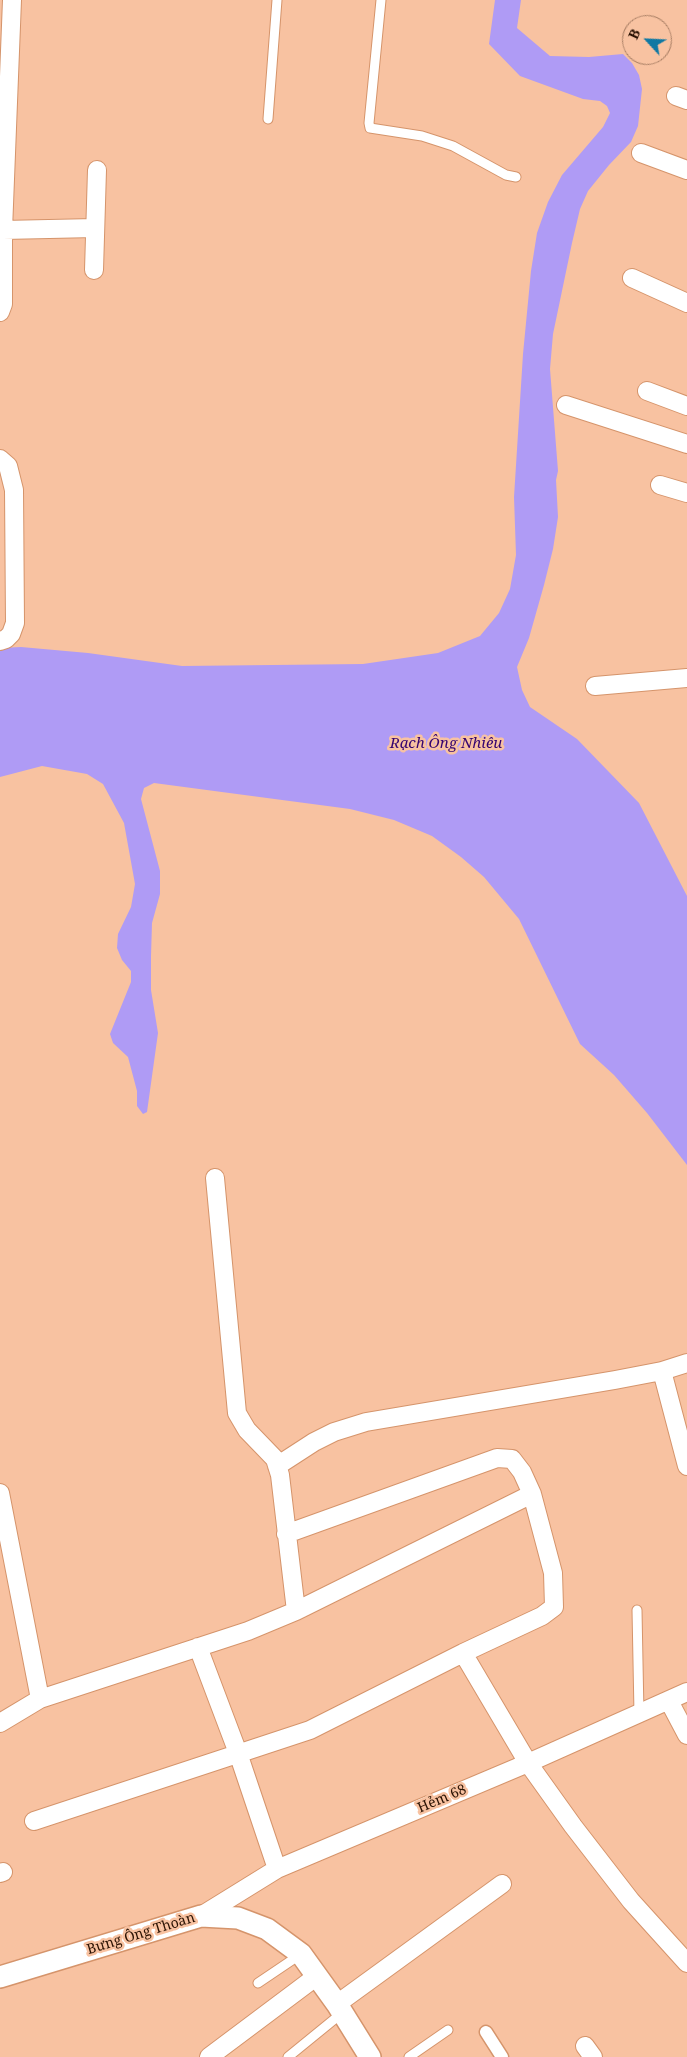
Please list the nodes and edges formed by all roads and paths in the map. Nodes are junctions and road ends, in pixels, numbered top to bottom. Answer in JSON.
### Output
{"nodes":[{"id":1,"x":12,"y":0,"type":"edge"},
{"id":2,"x":277,"y":0,"type":"edge"},
{"id":3,"x":381,"y":0,"type":"edge"},
{"id":4,"x":268,"y":119,"type":"dead end"},
{"id":5,"x":3,"y":143,"type":"edge"},
{"id":6,"x":641,"y":153,"type":"dead end"},
{"id":7,"x":97,"y":170,"type":"dead end"},
{"id":8,"x":687,"y":170,"type":"edge"},
{"id":9,"x":516,"y":177,"type":"dead end"},
{"id":10,"x":95,"y":228,"type":"junction"},
{"id":11,"x":2,"y":230,"type":"edge"},
{"id":12,"x":94,"y":270,"type":"dead end"},
{"id":13,"x":632,"y":278,"type":"dead end"},
{"id":14,"x":687,"y":303,"type":"edge"},
{"id":15,"x":0,"y":312,"type":"edge"},
{"id":16,"x":647,"y":391,"type":"dead end"},
{"id":17,"x":566,"y":405,"type":"dead end"},
{"id":18,"x":687,"y":406,"type":"edge"},
{"id":19,"x":687,"y":444,"type":"edge"},
{"id":20,"x":0,"y":459,"type":"edge"},
{"id":21,"x":660,"y":485,"type":"dead end"},
{"id":22,"x":687,"y":493,"type":"edge"},
{"id":23,"x":0,"y":641,"type":"edge"},
{"id":24,"x":687,"y":678,"type":"edge"},
{"id":25,"x":595,"y":686,"type":"dead end"},
{"id":26,"x":215,"y":1178,"type":"dead end"},
{"id":27,"x":687,"y":1364,"type":"edge"},
{"id":28,"x":662,"y":1371,"type":"junction"},
{"id":29,"x":277,"y":1466,"type":"junction"},
{"id":30,"x":687,"y":1466,"type":"edge"},
{"id":31,"x":0,"y":1494,"type":"edge"},
{"id":32,"x":532,"y":1494,"type":"junction"},
{"id":33,"x":286,"y":1534,"type":"junction"},
{"id":34,"x":637,"y":1610,"type":"dead end"},
{"id":35,"x":296,"y":1611,"type":"junction"},
{"id":36,"x":198,"y":1647,"type":"junction"},
{"id":37,"x":463,"y":1653,"type":"junction"},
{"id":38,"x":687,"y":1692,"type":"edge"},
{"id":39,"x":40,"y":1699,"type":"junction"},
{"id":40,"x":669,"y":1701,"type":"junction"},
{"id":41,"x":639,"y":1714,"type":"junction"},
{"id":42,"x":0,"y":1723,"type":"edge"},
{"id":43,"x":687,"y":1735,"type":"edge"},
{"id":44,"x":238,"y":1753,"type":"junction"},
{"id":45,"x":528,"y":1763,"type":"junction"},
{"id":46,"x":34,"y":1821,"type":"dead end"},
{"id":47,"x":277,"y":1869,"type":"junction"},
{"id":48,"x":502,"y":1884,"type":"dead end"},
{"id":49,"x":201,"y":1916,"type":"junction"},
{"id":50,"x":301,"y":1954,"type":"junction"},
{"id":51,"x":687,"y":1963,"type":"edge"},
{"id":52,"x":317,"y":1976,"type":"junction"},
{"id":53,"x":0,"y":1978,"type":"edge"},
{"id":54,"x":258,"y":1983,"type":"dead end"},
{"id":55,"x":339,"y":2008,"type":"junction"},
{"id":56,"x":448,"y":2030,"type":"dead end"},
{"id":57,"x":486,"y":2032,"type":"dead end"},
{"id":58,"x":209,"y":2057,"type":"edge"},
{"id":59,"x":288,"y":2057,"type":"edge"},
{"id":60,"x":370,"y":2057,"type":"edge"},
{"id":61,"x":408,"y":2057,"type":"edge"},
{"id":62,"x":502,"y":2057,"type":"edge"}],
"edges":[{"from":1,"to":5,"type":"street"},
{"from":2,"to":4,"type":"lane"},
{"from":3,"to":9,"type":"lane"},
{"from":5,"to":11,"type":"street"},
{"from":6,"to":8,"type":"street"},
{"from":7,"to":10,"type":"street"},
{"from":10,"to":11,"type":"street"},
{"from":10,"to":12,"type":"street"},
{"from":11,"to":15,"type":"street"},
{"from":13,"to":14,"type":"street"},
{"from":16,"to":18,"type":"street"},
{"from":17,"to":19,"type":"street"},
{"from":20,"to":23,"type":"street"},
{"from":21,"to":22,"type":"street"},
{"from":24,"to":25,"type":"street"},
{"from":26,"to":29,"type":"street"},
{"from":27,"to":28,"type":"street"},
{"from":28,"to":29,"type":"street"},
{"from":28,"to":30,"type":"street"},
{"from":29,"to":33,"type":"street"},
{"from":31,"to":39,"type":"street"},
{"from":32,"to":33,"type":"street"},
{"from":32,"to":35,"type":"street"},
{"from":32,"to":37,"type":"street"},
{"from":33,"to":35,"type":"street"},
{"from":34,"to":41,"type":"lane"},
{"from":35,"to":36,"type":"street"},
{"from":36,"to":39,"type":"street"},
{"from":36,"to":44,"type":"street"},
{"from":37,"to":44,"type":"street"},
{"from":37,"to":45,"type":"street"},
{"from":38,"to":40,"type":"street","name":"Hẻm 68"},
{"from":39,"to":42,"type":"street"},
{"from":40,"to":41,"type":"street","name":"Hẻm 68"},
{"from":40,"to":43,"type":"street"},
{"from":41,"to":45,"type":"street","name":"Hẻm 68"},
{"from":44,"to":46,"type":"street"},
{"from":44,"to":47,"type":"street"},
{"from":45,"to":47,"type":"street","name":"Hẻm 68"},
{"from":45,"to":51,"type":"street"},
{"from":47,"to":49,"type":"street","name":"Hẻm 68"},
{"from":48,"to":55,"type":"street"},
{"from":49,"to":50,"type":"street","name":"Bưng Ông Thoàn"},
{"from":49,"to":53,"type":"street","name":"Bưng Ông Thoàn"},
{"from":50,"to":52,"type":"street","name":"Bưng Ông Thoàn"},
{"from":50,"to":54,"type":"lane"},
{"from":52,"to":55,"type":"street","name":"Bưng Ông Thoàn"},
{"from":52,"to":58,"type":"street"},
{"from":55,"to":59,"type":"lane"},
{"from":55,"to":60,"type":"street","name":"Bưng Ông Thoàn"},
{"from":56,"to":61,"type":"lane"},
{"from":57,"to":62,"type":"street"}]}
